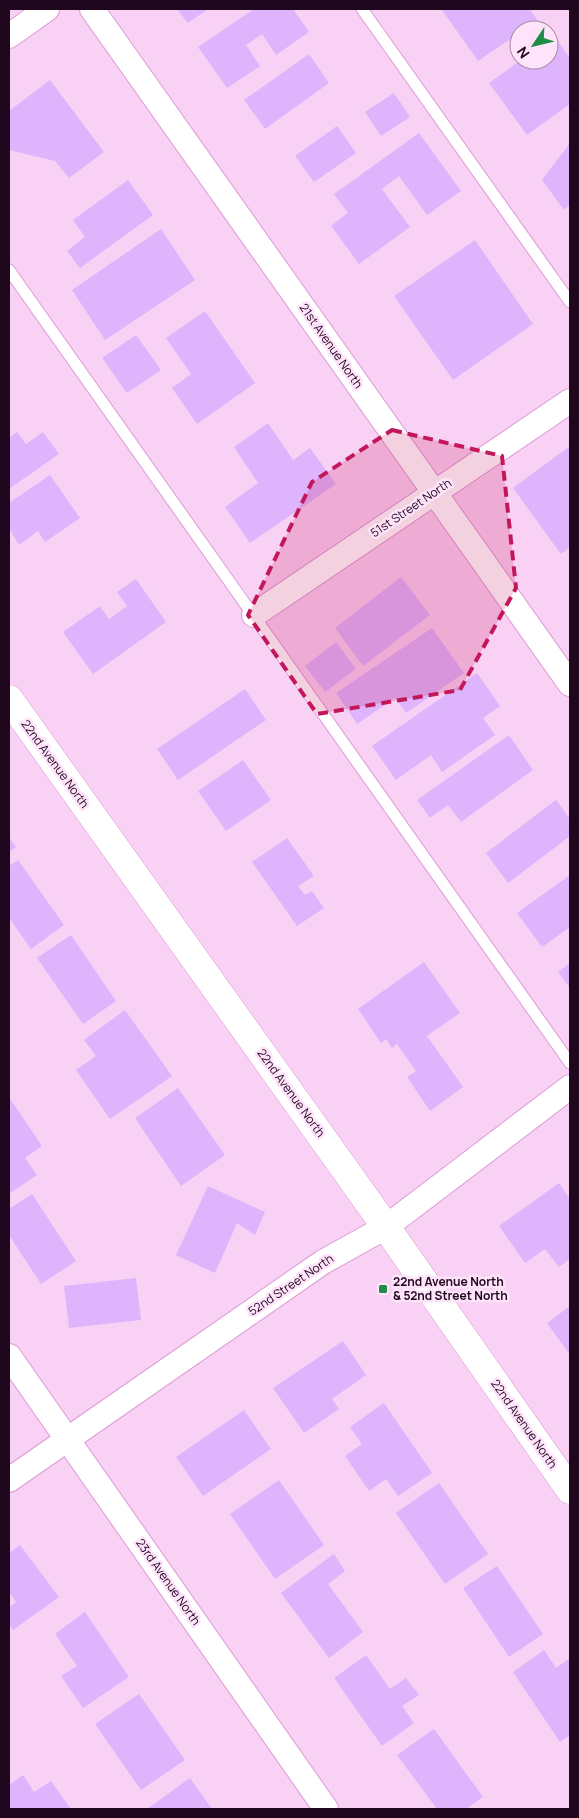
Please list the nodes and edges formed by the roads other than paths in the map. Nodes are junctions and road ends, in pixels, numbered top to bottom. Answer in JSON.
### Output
{"nodes":[{"id":1,"x":47,"y":9,"type":"edge"},
{"id":2,"x":92,"y":9,"type":"edge"},
{"id":3,"x":362,"y":9,"type":"edge"},
{"id":4,"x":9,"y":36,"type":"edge"},
{"id":5,"x":9,"y":270,"type":"edge"},
{"id":6,"x":570,"y":302,"type":"edge"},
{"id":7,"x":570,"y":401,"type":"edge"},
{"id":8,"x":434,"y":492,"type":"junction"},
{"id":9,"x":254,"y":615,"type":"junction"},
{"id":10,"x":570,"y":684,"type":"edge"},
{"id":11,"x":9,"y":699,"type":"edge"},
{"id":12,"x":570,"y":1063,"type":"edge"},
{"id":13,"x":570,"y":1088,"type":"edge"},
{"id":14,"x":386,"y":1227,"type":"junction"},
{"id":15,"x":9,"y":1356,"type":"edge"},
{"id":16,"x":68,"y":1439,"type":"junction"},
{"id":17,"x":9,"y":1480,"type":"edge"},
{"id":18,"x":570,"y":1490,"type":"edge"},
{"id":19,"x":326,"y":1809,"type":"edge"}],
"edges":[{"from":1,"to":4,"type":"street"},
{"from":2,"to":8,"type":"street","name":"21st Avenue North"},
{"from":3,"to":6,"type":"lane"},
{"from":5,"to":9,"type":"lane"},
{"from":7,"to":8,"type":"street","name":"51st Street North"},
{"from":8,"to":9,"type":"street","name":"51st Street North"},
{"from":8,"to":10,"type":"street","name":"21st Avenue North"},
{"from":9,"to":12,"type":"lane"},
{"from":11,"to":14,"type":"main road","name":"22nd Avenue North"},
{"from":13,"to":14,"type":"street","name":"52nd Street North"},
{"from":14,"to":16,"type":"street","name":"52nd Street North"},
{"from":14,"to":18,"type":"main road","name":"22nd Avenue North"},
{"from":15,"to":16,"type":"street","name":"23rd Avenue North"},
{"from":16,"to":17,"type":"street","name":"52nd Street North"},
{"from":16,"to":19,"type":"street","name":"23rd Avenue North"}]}
